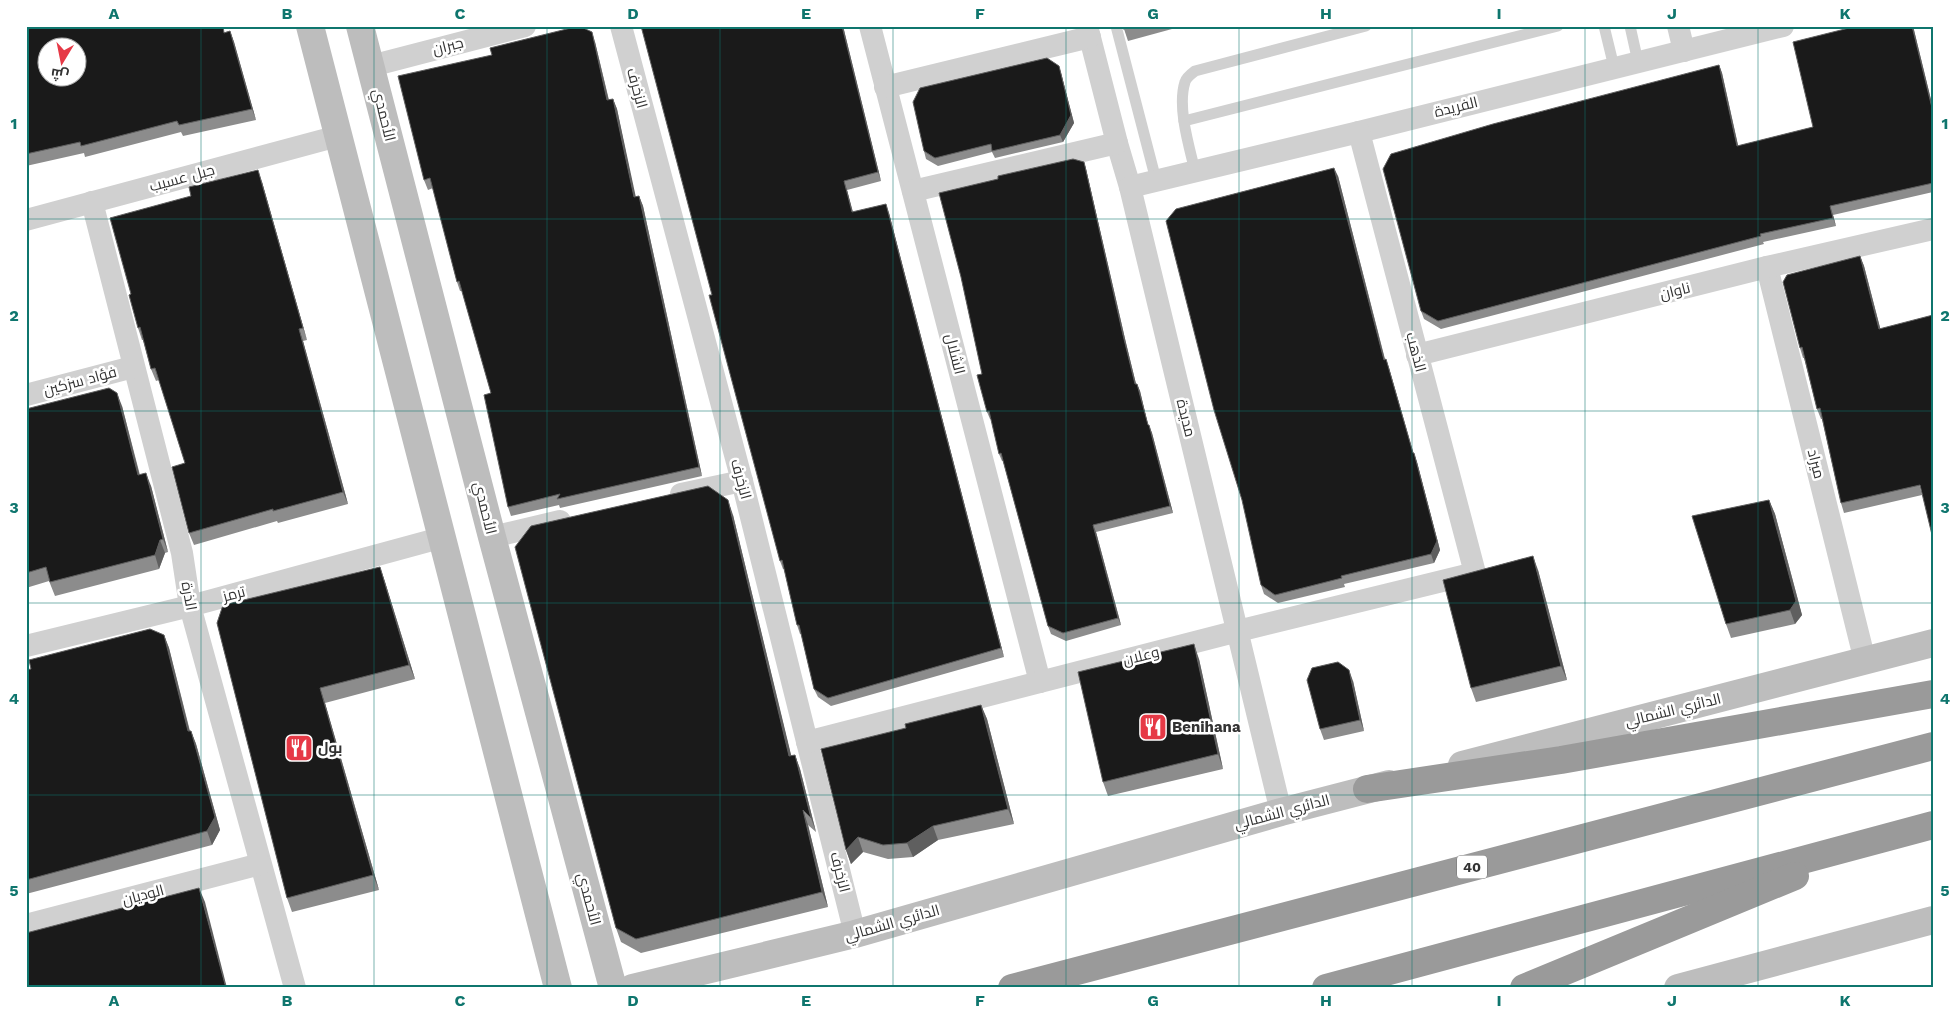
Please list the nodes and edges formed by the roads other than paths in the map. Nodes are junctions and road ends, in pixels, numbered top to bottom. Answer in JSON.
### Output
{"nodes":[{"id":1,"x":310,"y":26,"type":"edge"},
{"id":2,"x":360,"y":26,"type":"edge"},
{"id":3,"x":525,"y":26,"type":"edge"},
{"id":4,"x":621,"y":26,"type":"edge"},
{"id":5,"x":870,"y":26,"type":"edge"},
{"id":6,"x":1116,"y":26,"type":"edge"},
{"id":7,"x":1366,"y":26,"type":"edge"},
{"id":8,"x":1558,"y":26,"type":"edge"},
{"id":9,"x":1604,"y":26,"type":"edge"},
{"id":10,"x":1630,"y":26,"type":"edge"},
{"id":11,"x":1678,"y":26,"type":"edge"},
{"id":12,"x":1782,"y":26,"type":"edge"},
{"id":13,"x":1089,"y":32,"type":"edge"},
{"id":14,"x":1684,"y":51,"type":"junction"},
{"id":15,"x":1638,"y":62,"type":"junction"},
{"id":16,"x":371,"y":66,"type":"junction"},
{"id":17,"x":1614,"y":67,"type":"junction"},
{"id":18,"x":886,"y":87,"type":"junction"},
{"id":19,"x":1184,"y":121,"type":"junction"},
{"id":20,"x":1359,"y":132,"type":"junction"},
{"id":21,"x":338,"y":136,"type":"junction"},
{"id":22,"x":1116,"y":143,"type":"junction"},
{"id":23,"x":1195,"y":171,"type":"junction"},
{"id":24,"x":1156,"y":180,"type":"junction"},
{"id":25,"x":1130,"y":187,"type":"junction"},
{"id":26,"x":913,"y":191,"type":"junction"},
{"id":27,"x":92,"y":202,"type":"junction"},
{"id":28,"x":26,"y":220,"type":"edge"},
{"id":29,"x":1933,"y":229,"type":"edge"},
{"id":30,"x":1767,"y":267,"type":"junction"},
{"id":31,"x":1417,"y":356,"type":"junction"},
{"id":32,"x":133,"y":367,"type":"junction"},
{"id":33,"x":26,"y":395,"type":"edge"},
{"id":34,"x":742,"y":481,"type":"junction"},
{"id":35,"x":665,"y":498,"type":"edge"},
{"id":36,"x":579,"y":517,"type":"edge"},
{"id":37,"x":492,"y":537,"type":"junction"},
{"id":38,"x":440,"y":538,"type":"junction"},
{"id":39,"x":1475,"y":573,"type":"joint"},
{"id":40,"x":190,"y":606,"type":"junction"},
{"id":41,"x":1238,"y":631,"type":"junction"},
{"id":42,"x":1933,"y":643,"type":"edge"},
{"id":43,"x":26,"y":646,"type":"edge"},
{"id":44,"x":1865,"y":661,"type":"junction"},
{"id":45,"x":1040,"y":682,"type":"junction"},
{"id":46,"x":1933,"y":694,"type":"edge"},
{"id":47,"x":807,"y":742,"type":"junction"},
{"id":48,"x":1933,"y":746,"type":"edge"},
{"id":49,"x":1367,"y":790,"type":"junction"},
{"id":50,"x":1280,"y":812,"type":"junction"},
{"id":51,"x":1933,"y":825,"type":"edge"},
{"id":52,"x":1904,"y":832,"type":"junction"},
{"id":53,"x":260,"y":864,"type":"junction"},
{"id":54,"x":1933,"y":920,"type":"edge"},
{"id":55,"x":26,"y":925,"type":"edge"},
{"id":56,"x":855,"y":934,"type":"junction"},
{"id":57,"x":295,"y":988,"type":"edge"},
{"id":58,"x":558,"y":988,"type":"edge"},
{"id":59,"x":613,"y":988,"type":"edge"},
{"id":60,"x":632,"y":988,"type":"edge"},
{"id":61,"x":1012,"y":988,"type":"edge"},
{"id":62,"x":1326,"y":988,"type":"edge"},
{"id":63,"x":1524,"y":988,"type":"edge"},
{"id":64,"x":1678,"y":988,"type":"edge"}],
"edges":[{"from":1,"to":21,"type":"street"},
{"from":2,"to":16,"type":"street","name":"الأحمدي"},
{"from":3,"to":16,"type":"street","name":"جبران"},
{"from":4,"to":34,"type":"street","name":"الزخرف"},
{"from":5,"to":18,"type":"street","name":"الشلال"},
{"from":6,"to":24,"type":"lane"},
{"from":7,"to":19,"type":"lane"},
{"from":8,"to":19,"type":"lane"},
{"from":9,"to":17,"type":"lane"},
{"from":10,"to":15,"type":"lane"},
{"from":11,"to":14,"type":"street"},
{"from":12,"to":14,"type":"street","name":"الفريدة"},
{"from":13,"to":18,"type":"street"},
{"from":13,"to":22,"type":"street","name":"مديدة"},
{"from":14,"to":15,"type":"street","name":"الفريدة"},
{"from":15,"to":17,"type":"street","name":"الفريدة"},
{"from":16,"to":37,"type":"street","name":"الأحمدي"},
{"from":17,"to":20,"type":"street","name":"الفريدة"},
{"from":18,"to":26,"type":"street","name":"الشلال"},
{"from":19,"to":23,"type":"lane"},
{"from":20,"to":23,"type":"street","name":"الفريدة"},
{"from":20,"to":31,"type":"street","name":"الذهب"},
{"from":21,"to":27,"type":"street","name":"جبل عسيب"},
{"from":21,"to":38,"type":"street"},
{"from":22,"to":25,"type":"street","name":"مديدة"},
{"from":22,"to":26,"type":"street"},
{"from":23,"to":24,"type":"street","name":"الفريدة"},
{"from":24,"to":25,"type":"street","name":"الفريدة"},
{"from":25,"to":41,"type":"street","name":"مديدة"},
{"from":26,"to":45,"type":"street","name":"الشلال"},
{"from":27,"to":28,"type":"street","name":"جبل عسيب"},
{"from":27,"to":32,"type":"street","name":"الذرة"},
{"from":29,"to":30,"type":"street","name":"ناوان"},
{"from":30,"to":31,"type":"street","name":"ناوان"},
{"from":30,"to":44,"type":"street","name":"ميراد"},
{"from":31,"to":39,"type":"street","name":"الذهب"},
{"from":32,"to":33,"type":"street","name":"فؤاد سزكين"},
{"from":32,"to":40,"type":"street","name":"الذرة"},
{"from":34,"to":35,"type":"street"},
{"from":34,"to":47,"type":"street","name":"الزخرف"},
{"from":36,"to":37,"type":"street"},
{"from":37,"to":59,"type":"street","name":"الأحمدي"},
{"from":38,"to":40,"type":"street","name":"ترمز"},
{"from":38,"to":58,"type":"street"},
{"from":39,"to":41,"type":"street","name":"وعلان"},
{"from":40,"to":43,"type":"street","name":"ترمز"},
{"from":40,"to":53,"type":"street","name":"الذرة"},
{"from":41,"to":45,"type":"street","name":"وعلان"},
{"from":41,"to":50,"type":"street","name":"مديدة"},
{"from":42,"to":44,"type":"street","name":"الدائري الشمالي"},
{"from":44,"to":49,"type":"street","name":"الدائري الشمالي"},
{"from":45,"to":47,"type":"street","name":"وعلان"},
{"from":46,"to":49,"type":"highway"},
{"from":47,"to":56,"type":"street","name":"الزخرف"},
{"from":48,"to":61,"type":"highway","number":"40"},
{"from":49,"to":50,"type":"street","name":"الدائري الشمالي"},
{"from":50,"to":56,"type":"street","name":"الدائري الشمالي"},
{"from":51,"to":52,"type":"highway"},
{"from":52,"to":62,"type":"highway"},
{"from":52,"to":63,"type":"highway"},
{"from":53,"to":55,"type":"street","name":"الوديان"},
{"from":53,"to":57,"type":"street","name":"الذرة"},
{"from":54,"to":64,"type":"street"},
{"from":56,"to":60,"type":"street","name":"الدائري الشمالي"}]}
